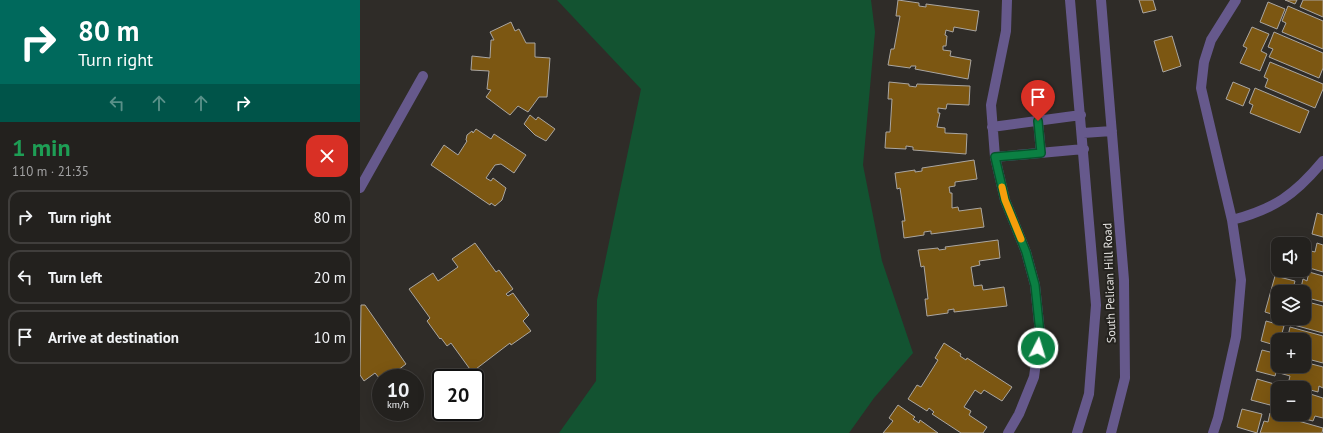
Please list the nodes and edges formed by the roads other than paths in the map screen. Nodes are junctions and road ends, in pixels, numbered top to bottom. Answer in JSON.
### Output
{"nodes":[{"id":1,"x":1007,"y":0,"type":"edge"},
{"id":2,"x":1070,"y":0,"type":"edge"},
{"id":3,"x":1101,"y":0,"type":"edge"},
{"id":4,"x":1236,"y":0,"type":"edge"},
{"id":5,"x":423,"y":76,"type":"dead end"},
{"id":6,"x":1081,"y":115,"type":"junction"},
{"id":7,"x":1038,"y":121,"type":"junction"},
{"id":8,"x":992,"y":127,"type":"junction"},
{"id":9,"x":1112,"y":131,"type":"junction"},
{"id":10,"x":1083,"y":133,"type":"junction"},
{"id":11,"x":1084,"y":149,"type":"junction"},
{"id":12,"x":1041,"y":153,"type":"junction"},
{"id":13,"x":995,"y":157,"type":"junction"},
{"id":14,"x":1323,"y":161,"type":"edge"},
{"id":15,"x":360,"y":188,"type":"edge"},
{"id":16,"x":1232,"y":220,"type":"junction"},
{"id":17,"x":1008,"y":433,"type":"edge"},
{"id":18,"x":1077,"y":433,"type":"edge"},
{"id":19,"x":1111,"y":433,"type":"edge"},
{"id":20,"x":1213,"y":433,"type":"edge"}],
"edges":[{"from":1,"to":8,"type":"street"},
{"from":2,"to":6,"type":"street","name":"South Pelican Hill Road"},
{"from":3,"to":9,"type":"street","name":"South Pelican Hill Road"},
{"from":4,"to":16,"type":"street"},
{"from":5,"to":15,"type":"street"},
{"from":6,"to":7,"type":"street"},
{"from":6,"to":10,"type":"street","name":"South Pelican Hill Road"},
{"from":7,"to":8,"type":"street"},
{"from":7,"to":12,"type":"street"},
{"from":8,"to":13,"type":"street"},
{"from":9,"to":10,"type":"street"},
{"from":9,"to":19,"type":"street","name":"South Pelican Hill Road"},
{"from":10,"to":11,"type":"street","name":"South Pelican Hill Road"},
{"from":11,"to":12,"type":"street"},
{"from":11,"to":18,"type":"street","name":"South Pelican Hill Road"},
{"from":12,"to":13,"type":"street"},
{"from":13,"to":17,"type":"street"},
{"from":14,"to":16,"type":"street"},
{"from":16,"to":20,"type":"street"}]}
